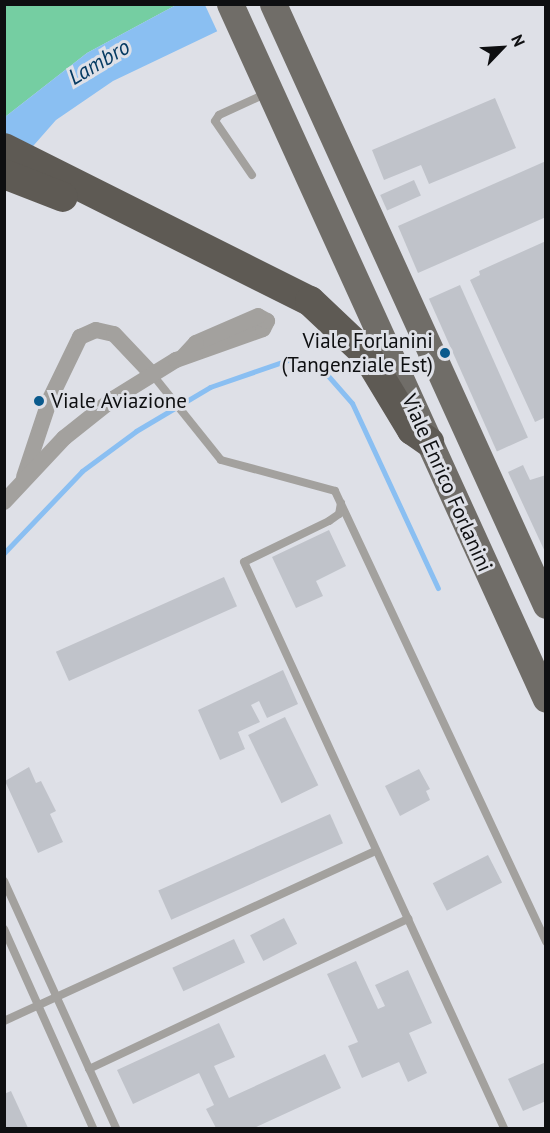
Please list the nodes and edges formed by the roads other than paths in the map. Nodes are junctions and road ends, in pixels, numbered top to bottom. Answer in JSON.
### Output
{"nodes":[{"id":1,"x":274,"y":6,"type":"edge"},
{"id":2,"x":235,"y":14,"type":"edge"},
{"id":3,"x":270,"y":92,"type":"junction"},
{"id":4,"x":4,"y":148,"type":"edge"},
{"id":5,"x":20,"y":172,"type":"edge"},
{"id":6,"x":252,"y":175,"type":"dead end"},
{"id":7,"x":184,"y":356,"type":"dead end"},
{"id":8,"x":152,"y":374,"type":"junction"},
{"id":9,"x":429,"y":442,"type":"junction"},
{"id":10,"x":23,"y":479,"type":"junction"},
{"id":11,"x":4,"y":502,"type":"edge"},
{"id":12,"x":341,"y":502,"type":"junction"},
{"id":13,"x":546,"y":605,"type":"edge"},
{"id":14,"x":546,"y":699,"type":"edge"},
{"id":15,"x":376,"y":850,"type":"junction"},
{"id":16,"x":4,"y":881,"type":"edge"},
{"id":17,"x":408,"y":919,"type":"junction"},
{"id":18,"x":4,"y":929,"type":"edge"},
{"id":19,"x":546,"y":942,"type":"edge"},
{"id":20,"x":56,"y":997,"type":"junction"},
{"id":21,"x":38,"y":1005,"type":"junction"},
{"id":22,"x":4,"y":1021,"type":"edge"},
{"id":23,"x":89,"y":1070,"type":"junction"},
{"id":24,"x":93,"y":1128,"type":"edge"},
{"id":25,"x":116,"y":1128,"type":"edge"},
{"id":26,"x":504,"y":1128,"type":"edge"}],
"edges":[{"from":1,"to":13,"type":"main road","name":"Viale Enrico Forlanini"},
{"from":2,"to":3,"type":"main road","name":"Viale Enrico Forlanini"},
{"from":3,"to":6,"type":"lane"},
{"from":3,"to":9,"type":"main road","name":"Viale Enrico Forlanini"},
{"from":4,"to":5,"type":"highway"},
{"from":5,"to":9,"type":"highway"},
{"from":7,"to":8,"type":"street"},
{"from":8,"to":10,"type":"street"},
{"from":8,"to":10,"type":"street"},
{"from":8,"to":12,"type":"lane"},
{"from":9,"to":14,"type":"main road","name":"Viale Enrico Forlanini"},
{"from":10,"to":11,"type":"street"},
{"from":12,"to":15,"type":"lane"},
{"from":12,"to":19,"type":"lane"},
{"from":15,"to":17,"type":"lane"},
{"from":15,"to":20,"type":"lane"},
{"from":16,"to":20,"type":"lane"},
{"from":17,"to":23,"type":"lane"},
{"from":17,"to":26,"type":"lane"},
{"from":18,"to":21,"type":"lane"},
{"from":20,"to":21,"type":"lane"},
{"from":20,"to":23,"type":"lane"},
{"from":21,"to":22,"type":"lane"},
{"from":21,"to":24,"type":"lane"},
{"from":23,"to":25,"type":"lane"}]}
